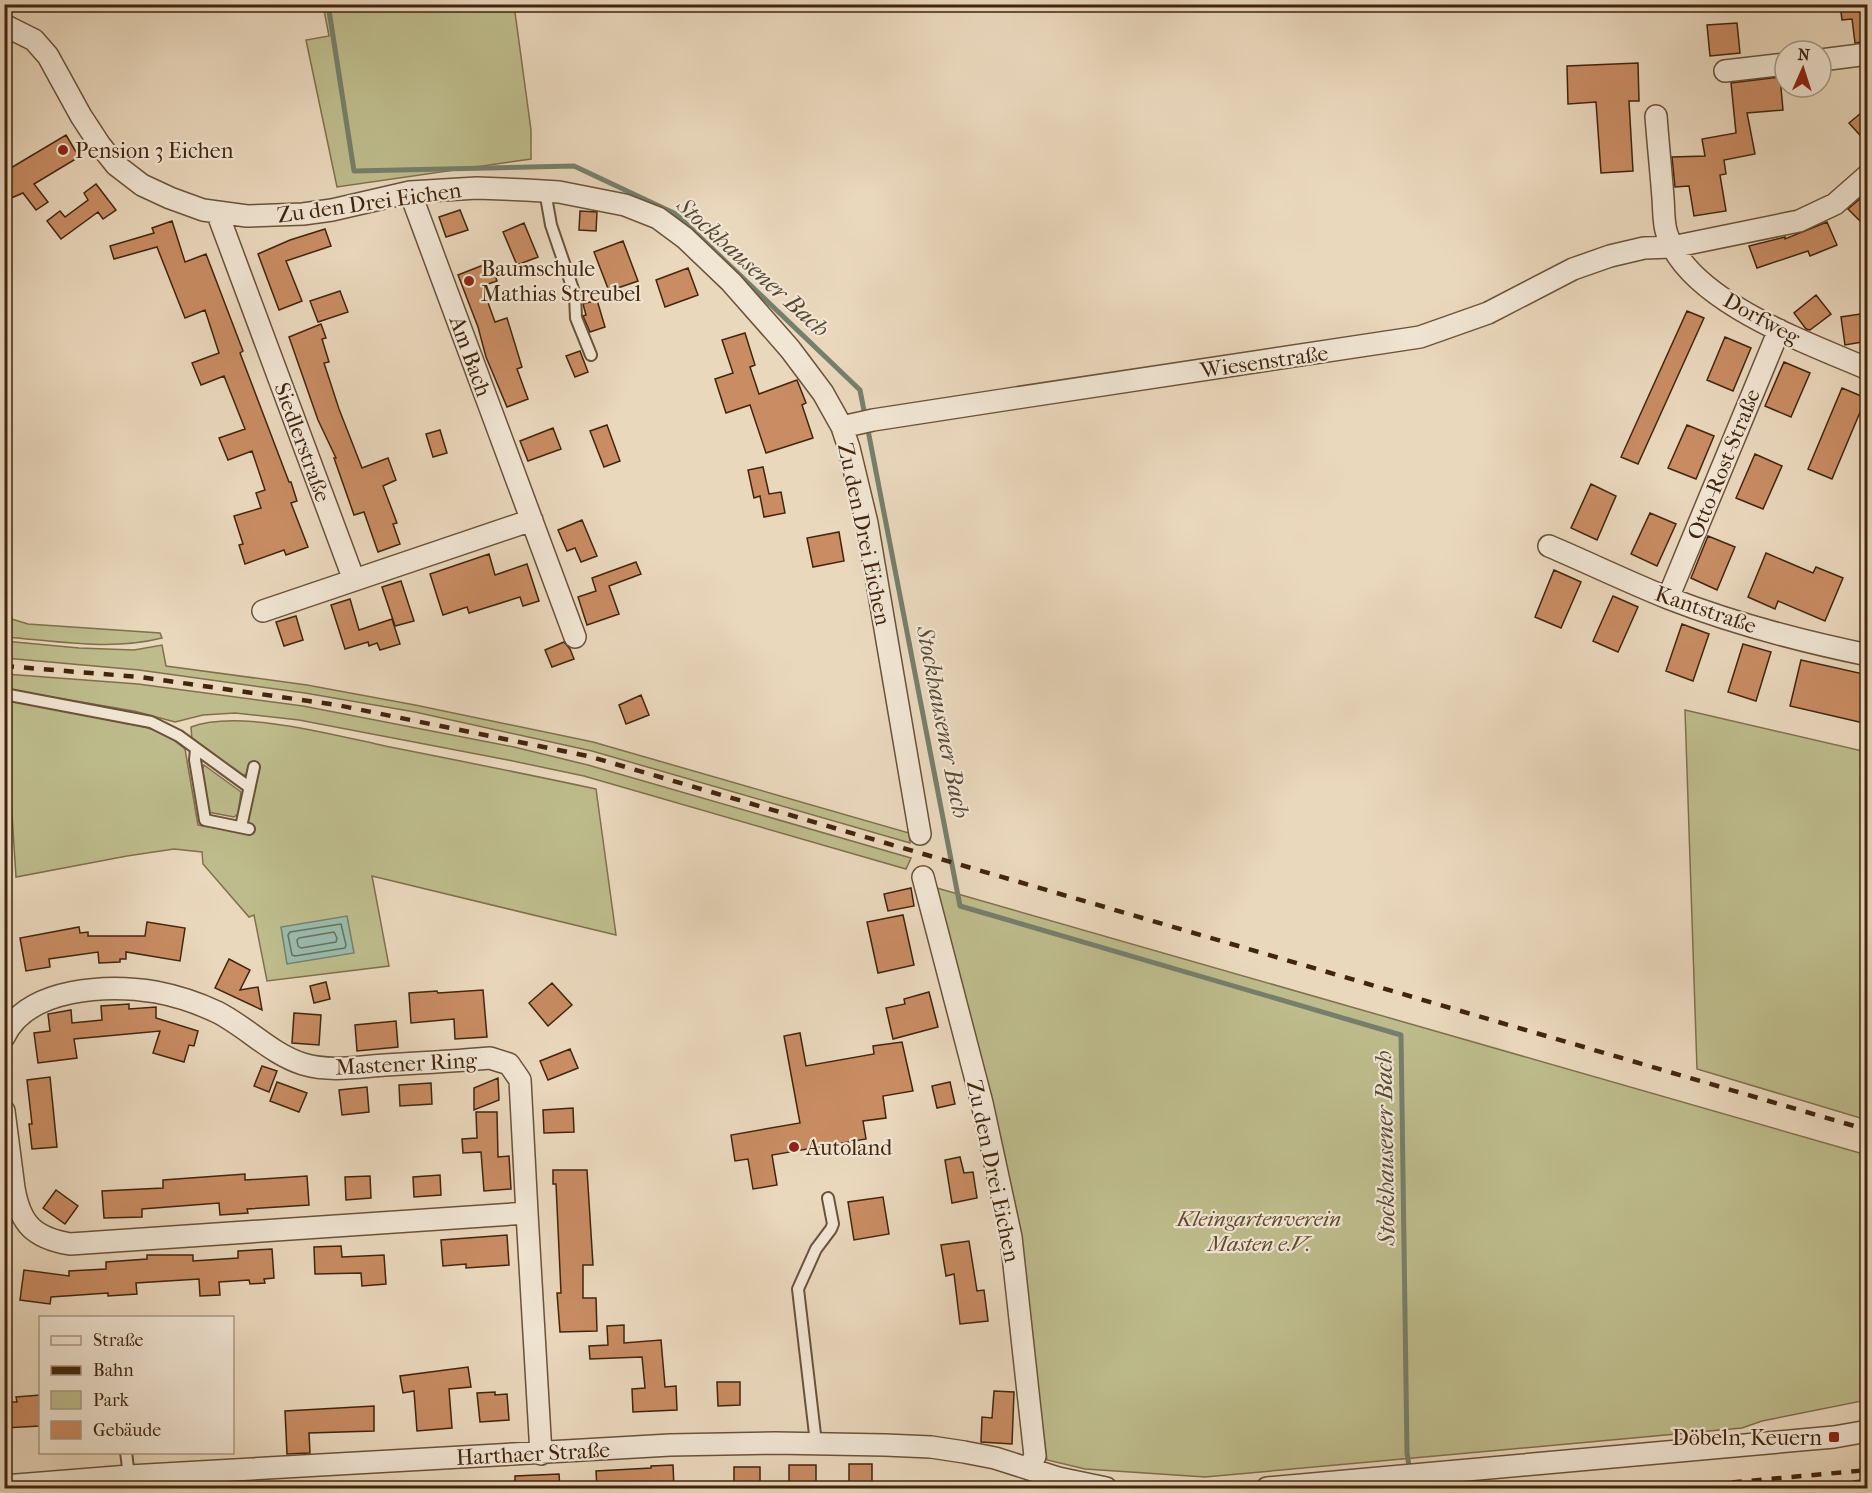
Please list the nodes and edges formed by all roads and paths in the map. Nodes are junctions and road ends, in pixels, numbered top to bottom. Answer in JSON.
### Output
{"nodes":[{"id":1,"x":4,"y":26,"type":"edge"},
{"id":2,"x":1868,"y":54,"type":"edge"},
{"id":3,"x":1833,"y":58,"type":"edge"},
{"id":4,"x":1773,"y":65,"type":"edge"},
{"id":5,"x":1725,"y":71,"type":"dead end"},
{"id":6,"x":1656,"y":116,"type":"dead end"},
{"id":7,"x":1868,"y":175,"type":"edge"},
{"id":8,"x":545,"y":191,"type":"junction"},
{"id":9,"x":410,"y":192,"type":"junction"},
{"id":10,"x":217,"y":212,"type":"junction"},
{"id":11,"x":1672,"y":247,"type":"junction"},
{"id":12,"x":1779,"y":330,"type":"junction"},
{"id":13,"x":591,"y":355,"type":"dead end"},
{"id":14,"x":1868,"y":369,"type":"edge"},
{"id":15,"x":857,"y":424,"type":"junction"},
{"id":16,"x":532,"y":520,"type":"junction"},
{"id":17,"x":1550,"y":546,"type":"dead end"},
{"id":18,"x":354,"y":580,"type":"junction"},
{"id":19,"x":1668,"y":598,"type":"junction"},
{"id":20,"x":263,"y":611,"type":"dead end"},
{"id":21,"x":575,"y":638,"type":"dead end"},
{"id":22,"x":1868,"y":656,"type":"edge"},
{"id":23,"x":4,"y":694,"type":"edge"},
{"id":24,"x":196,"y":749,"type":"junction"},
{"id":25,"x":254,"y":767,"type":"dead end"},
{"id":26,"x":249,"y":788,"type":"junction"},
{"id":27,"x":920,"y":834,"type":"dead end"},
{"id":28,"x":923,"y":877,"type":"dead end"},
{"id":29,"x":4,"y":1037,"type":"edge"},
{"id":30,"x":4,"y":1111,"type":"edge"},
{"id":31,"x":9,"y":1188,"type":"edge"},
{"id":32,"x":828,"y":1198,"type":"dead end"},
{"id":33,"x":527,"y":1214,"type":"junction"},
{"id":34,"x":1868,"y":1431,"type":"edge"},
{"id":35,"x":816,"y":1443,"type":"junction"},
{"id":36,"x":126,"y":1454,"type":"edge"},
{"id":37,"x":541,"y":1454,"type":"junction"},
{"id":38,"x":1029,"y":1468,"type":"junction"},
{"id":39,"x":129,"y":1476,"type":"junction"},
{"id":40,"x":4,"y":1486,"type":"edge"},
{"id":41,"x":1106,"y":1488,"type":"edge"},
{"id":42,"x":1267,"y":1488,"type":"edge"}],
"edges":[{"from":1,"to":10,"type":"street","name":"Zu den Drei Eichen"},
{"from":2,"to":3,"type":"street"},
{"from":4,"to":5,"type":"street"},
{"from":6,"to":11,"type":"street"},
{"from":7,"to":11,"type":"street","name":"Wiesenstraße"},
{"from":8,"to":9,"type":"street","name":"Zu den Drei Eichen"},
{"from":8,"to":13,"type":"lane"},
{"from":8,"to":15,"type":"street","name":"Zu den Drei Eichen"},
{"from":9,"to":10,"type":"street","name":"Zu den Drei Eichen"},
{"from":9,"to":16,"type":"street","name":"Am Bach"},
{"from":10,"to":18,"type":"street","name":"Siedlerstraße"},
{"from":11,"to":12,"type":"street","name":"Dorfweg"},
{"from":11,"to":15,"type":"street","name":"Wiesenstraße"},
{"from":12,"to":14,"type":"street","name":"Dorfweg"},
{"from":12,"to":19,"type":"street","name":"Otto-Rost-Straße"},
{"from":15,"to":27,"type":"street","name":"Zu den Drei Eichen"},
{"from":16,"to":18,"type":"street"},
{"from":16,"to":21,"type":"street","name":"Am Bach"},
{"from":17,"to":19,"type":"street","name":"Kantstraße"},
{"from":18,"to":20,"type":"street"},
{"from":19,"to":22,"type":"street","name":"Kantstraße"},
{"from":23,"to":24,"type":"lane"},
{"from":24,"to":26,"type":"lane"},
{"from":24,"to":26,"type":"lane"},
{"from":25,"to":26,"type":"lane"},
{"from":28,"to":38,"type":"street","name":"Zu den Drei Eichen"},
{"from":29,"to":33,"type":"street","name":"Mastener Ring"},
{"from":30,"to":31,"type":"street"},
{"from":31,"to":33,"type":"street"},
{"from":32,"to":35,"type":"lane"},
{"from":33,"to":37,"type":"street","name":"Mastener Ring"},
{"from":34,"to":42,"type":"street"},
{"from":35,"to":37,"type":"street","name":"Harthaer Straße"},
{"from":35,"to":38,"type":"street","name":"Harthaer Straße"},
{"from":36,"to":39,"type":"lane"},
{"from":37,"to":39,"type":"street","name":"Harthaer Straße"},
{"from":38,"to":41,"type":"street","name":"Harthaer Straße"},
{"from":39,"to":40,"type":"street","name":"Harthaer Straße"}]}
